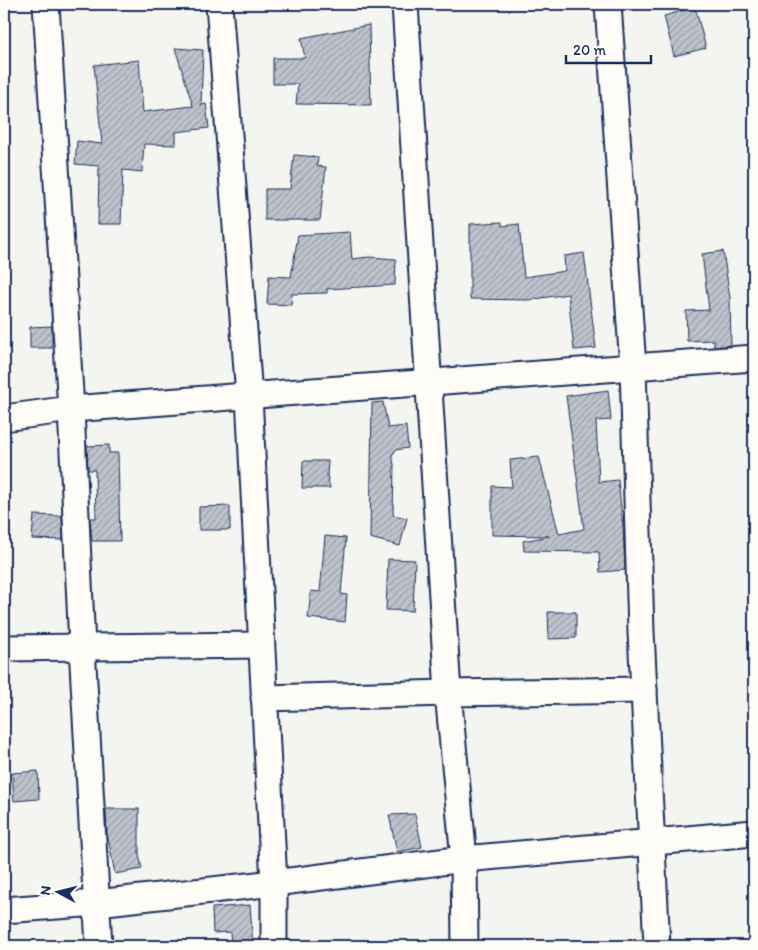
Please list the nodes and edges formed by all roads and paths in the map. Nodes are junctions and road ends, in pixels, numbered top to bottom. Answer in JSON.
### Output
{"nodes":[{"id":1,"x":46,"y":4,"type":"edge"},
{"id":2,"x":220,"y":4,"type":"edge"},
{"id":3,"x":405,"y":4,"type":"edge"},
{"id":4,"x":608,"y":4,"type":"edge"},
{"id":5,"x":754,"y":358,"type":"edge"},
{"id":6,"x":633,"y":367,"type":"junction"},
{"id":7,"x":429,"y":382,"type":"junction"},
{"id":8,"x":249,"y":396,"type":"junction"},
{"id":9,"x":71,"y":409,"type":"junction"},
{"id":10,"x":4,"y":418,"type":"edge"},
{"id":11,"x":262,"y":645,"type":"junction"},
{"id":12,"x":82,"y":647,"type":"junction"},
{"id":13,"x":4,"y":648,"type":"edge"},
{"id":14,"x":644,"y":690,"type":"junction"},
{"id":15,"x":448,"y":693,"type":"junction"},
{"id":16,"x":264,"y":698,"type":"junction"},
{"id":17,"x":754,"y":833,"type":"edge"},
{"id":18,"x":652,"y":841,"type":"junction"},
{"id":19,"x":464,"y":859,"type":"junction"},
{"id":20,"x":274,"y":883,"type":"junction"},
{"id":21,"x":97,"y":903,"type":"junction"},
{"id":22,"x":4,"y":910,"type":"edge"},
{"id":23,"x":99,"y":946,"type":"edge"},
{"id":24,"x":274,"y":946,"type":"edge"},
{"id":25,"x":465,"y":946,"type":"edge"},
{"id":26,"x":657,"y":946,"type":"edge"}],
"edges":[{"from":1,"to":9,"type":"street"},
{"from":2,"to":8,"type":"street"},
{"from":3,"to":7,"type":"street"},
{"from":4,"to":6,"type":"street"},
{"from":5,"to":6,"type":"street"},
{"from":6,"to":7,"type":"street"},
{"from":6,"to":14,"type":"street"},
{"from":7,"to":8,"type":"street"},
{"from":7,"to":15,"type":"street"},
{"from":8,"to":9,"type":"street"},
{"from":8,"to":11,"type":"street"},
{"from":9,"to":10,"type":"street"},
{"from":9,"to":12,"type":"street"},
{"from":11,"to":12,"type":"street"},
{"from":11,"to":16,"type":"street"},
{"from":12,"to":13,"type":"street"},
{"from":12,"to":21,"type":"street"},
{"from":14,"to":15,"type":"street"},
{"from":14,"to":18,"type":"street"},
{"from":15,"to":16,"type":"street"},
{"from":15,"to":19,"type":"street"},
{"from":16,"to":20,"type":"street"},
{"from":17,"to":18,"type":"street"},
{"from":18,"to":19,"type":"street"},
{"from":18,"to":26,"type":"street"},
{"from":19,"to":20,"type":"street"},
{"from":19,"to":25,"type":"street"},
{"from":20,"to":21,"type":"street"},
{"from":20,"to":24,"type":"street"},
{"from":21,"to":22,"type":"street"},
{"from":21,"to":23,"type":"street"}]}
